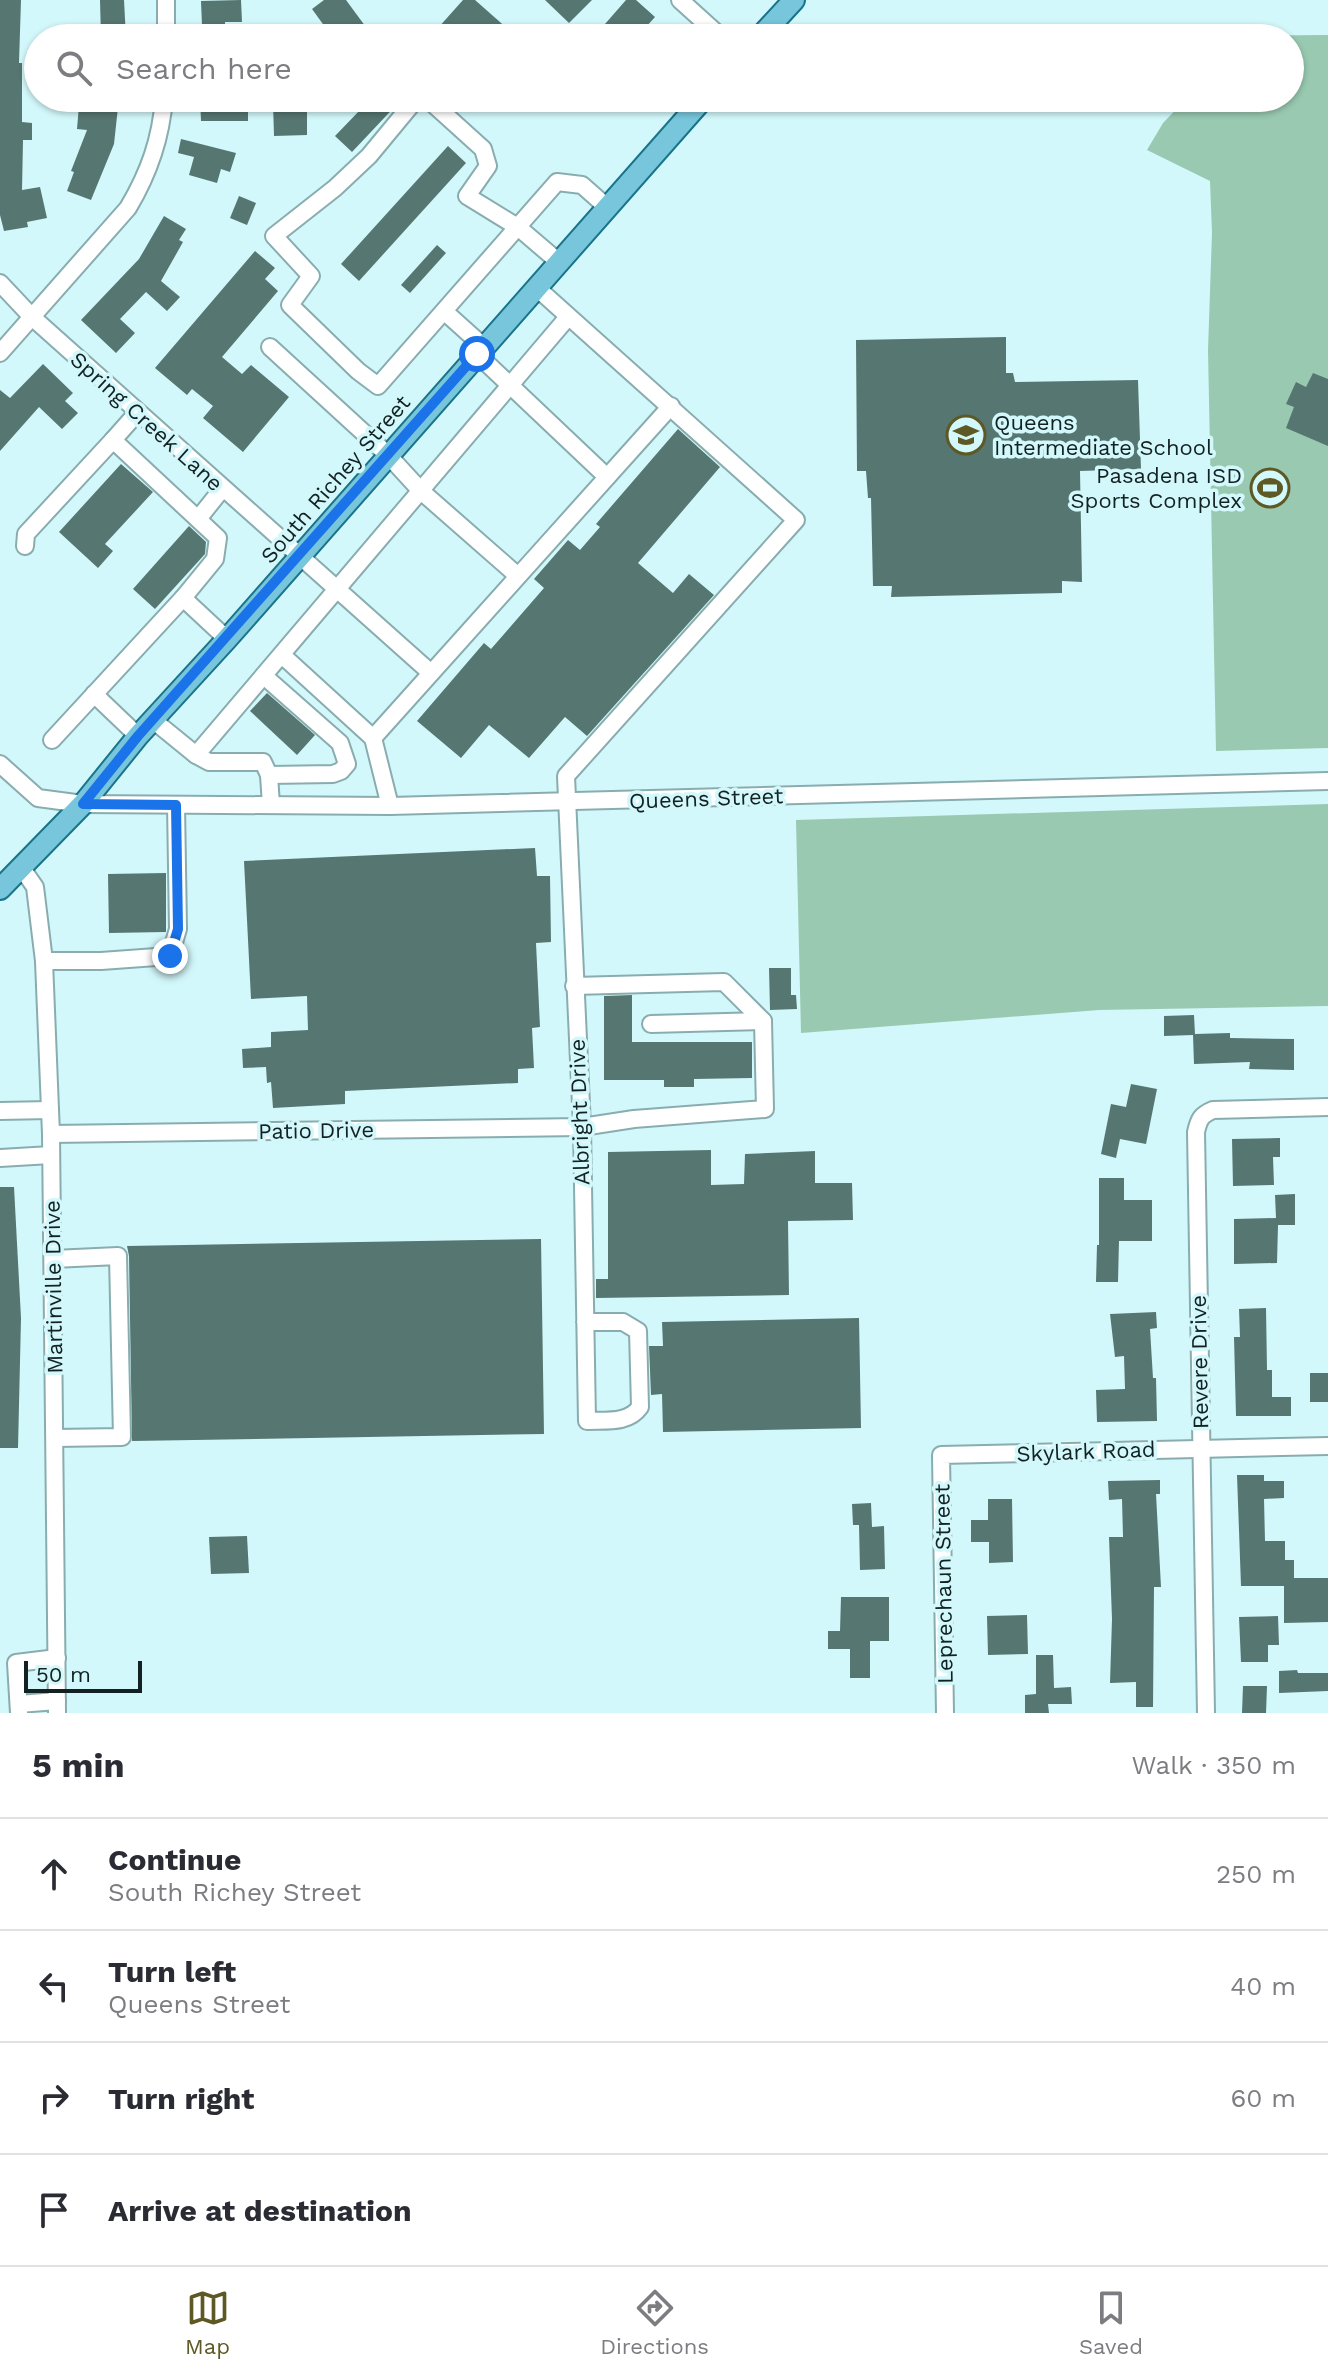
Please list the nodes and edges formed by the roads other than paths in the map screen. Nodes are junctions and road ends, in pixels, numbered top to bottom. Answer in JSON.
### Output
{"nodes":[{"id":1,"x":166,"y":0,"type":"edge"},
{"id":2,"x":680,"y":0,"type":"edge"},
{"id":3,"x":794,"y":0,"type":"edge"},
{"id":4,"x":166,"y":24,"type":"edge"},
{"id":5,"x":707,"y":24,"type":"edge"},
{"id":6,"x":772,"y":24,"type":"edge"},
{"id":7,"x":163,"y":112,"type":"edge"},
{"id":8,"x":406,"y":112,"type":"edge"},
{"id":9,"x":442,"y":112,"type":"edge"},
{"id":10,"x":692,"y":112,"type":"edge"},
{"id":11,"x":608,"y":208,"type":"junction"},
{"id":12,"x":519,"y":228,"type":"junction"},
{"id":13,"x":560,"y":263,"type":"junction"},
{"id":14,"x":0,"y":283,"type":"edge"},
{"id":15,"x":537,"y":288,"type":"junction"},
{"id":16,"x":445,"y":312,"type":"junction"},
{"id":17,"x":32,"y":317,"type":"junction"},
{"id":18,"x":568,"y":317,"type":"junction"},
{"id":19,"x":270,"y":347,"type":"dead end"},
{"id":20,"x":480,"y":351,"type":"junction"},
{"id":21,"x":0,"y":353,"type":"edge"},
{"id":22,"x":510,"y":386,"type":"junction"},
{"id":23,"x":671,"y":406,"type":"junction"},
{"id":24,"x":137,"y":413,"type":"junction"},
{"id":25,"x":113,"y":440,"type":"junction"},
{"id":26,"x":388,"y":455,"type":"junction"},
{"id":27,"x":607,"y":477,"type":"junction"},
{"id":28,"x":222,"y":489,"type":"junction"},
{"id":29,"x":421,"y":491,"type":"junction"},
{"id":30,"x":198,"y":519,"type":"junction"},
{"id":31,"x":25,"y":546,"type":"dead end"},
{"id":32,"x":298,"y":556,"type":"junction"},
{"id":33,"x":518,"y":576,"type":"junction"},
{"id":34,"x":337,"y":589,"type":"junction"},
{"id":35,"x":183,"y":598,"type":"junction"},
{"id":36,"x":227,"y":639,"type":"junction"},
{"id":37,"x":282,"y":655,"type":"junction"},
{"id":38,"x":431,"y":673,"type":"junction"},
{"id":39,"x":264,"y":676,"type":"junction"},
{"id":40,"x":94,"y":694,"type":"junction"},
{"id":41,"x":153,"y":720,"type":"junction"},
{"id":42,"x":138,"y":736,"type":"junction"},
{"id":43,"x":373,"y":738,"type":"junction"},
{"id":44,"x":52,"y":740,"type":"dead end"},
{"id":45,"x":196,"y":755,"type":"junction"},
{"id":46,"x":0,"y":764,"type":"edge"},
{"id":47,"x":269,"y":775,"type":"junction"},
{"id":48,"x":1328,"y":781,"type":"edge"},
{"id":49,"x":567,"y":802,"type":"junction"},
{"id":50,"x":83,"y":804,"type":"junction"},
{"id":51,"x":176,"y":805,"type":"junction"},
{"id":52,"x":271,"y":805,"type":"junction"},
{"id":53,"x":390,"y":806,"type":"junction"},
{"id":54,"x":21,"y":867,"type":"junction"},
{"id":55,"x":0,"y":889,"type":"edge"},
{"id":56,"x":44,"y":961,"type":"junction"},
{"id":57,"x":574,"y":986,"type":"junction"},
{"id":58,"x":763,"y":1021,"type":"junction"},
{"id":59,"x":651,"y":1024,"type":"dead end"},
{"id":60,"x":1328,"y":1107,"type":"edge"},
{"id":61,"x":50,"y":1110,"type":"junction"},
{"id":62,"x":0,"y":1111,"type":"edge"},
{"id":63,"x":582,"y":1127,"type":"junction"},
{"id":64,"x":51,"y":1134,"type":"junction"},
{"id":65,"x":51,"y":1155,"type":"junction"},
{"id":66,"x":0,"y":1158,"type":"edge"},
{"id":67,"x":53,"y":1259,"type":"junction"},
{"id":68,"x":585,"y":1322,"type":"junction"},
{"id":69,"x":55,"y":1438,"type":"junction"},
{"id":70,"x":1328,"y":1446,"type":"edge"},
{"id":71,"x":1200,"y":1448,"type":"junction"},
{"id":72,"x":941,"y":1455,"type":"joint"},
{"id":73,"x":57,"y":1658,"type":"junction"},
{"id":74,"x":57,"y":1707,"type":"edge"},
{"id":75,"x":19,"y":1708,"type":"edge"},
{"id":76,"x":945,"y":1713,"type":"edge"},
{"id":77,"x":1206,"y":1713,"type":"edge"}],
"edges":[{"from":1,"to":4,"type":"street"},
{"from":2,"to":5,"type":"street"},
{"from":3,"to":6,"type":"main road"},
{"from":7,"to":17,"type":"street"},
{"from":8,"to":16,"type":"street"},
{"from":9,"to":12,"type":"street"},
{"from":10,"to":11,"type":"main road","name":"South Richey Street"},
{"from":11,"to":12,"type":"street"},
{"from":11,"to":13,"type":"main road","name":"South Richey Street"},
{"from":12,"to":13,"type":"street"},
{"from":12,"to":16,"type":"street"},
{"from":13,"to":15,"type":"main road","name":"South Richey Street"},
{"from":14,"to":17,"type":"street","name":"Spring Creek Lane"},
{"from":15,"to":18,"type":"street"},
{"from":15,"to":20,"type":"main road","name":"South Richey Street"},
{"from":16,"to":20,"type":"street"},
{"from":17,"to":21,"type":"street"},
{"from":17,"to":24,"type":"street","name":"Spring Creek Lane"},
{"from":18,"to":22,"type":"street"},
{"from":18,"to":23,"type":"street"},
{"from":19,"to":26,"type":"street"},
{"from":20,"to":22,"type":"street"},
{"from":20,"to":26,"type":"main road","name":"South Richey Street"},
{"from":22,"to":27,"type":"street"},
{"from":22,"to":29,"type":"street"},
{"from":23,"to":27,"type":"street"},
{"from":23,"to":49,"type":"street","name":"Albright Drive"},
{"from":24,"to":25,"type":"street"},
{"from":24,"to":28,"type":"street","name":"Spring Creek Lane"},
{"from":25,"to":30,"type":"street"},
{"from":25,"to":31,"type":"street"},
{"from":26,"to":29,"type":"street"},
{"from":26,"to":32,"type":"main road","name":"South Richey Street"},
{"from":27,"to":33,"type":"street"},
{"from":28,"to":30,"type":"street"},
{"from":28,"to":32,"type":"street","name":"Spring Creek Lane"},
{"from":29,"to":33,"type":"street"},
{"from":29,"to":34,"type":"street"},
{"from":30,"to":35,"type":"street"},
{"from":32,"to":34,"type":"street","name":"Spring Creek Lane"},
{"from":32,"to":36,"type":"main road","name":"South Richey Street"},
{"from":33,"to":38,"type":"street"},
{"from":34,"to":37,"type":"street"},
{"from":34,"to":38,"type":"street","name":"Spring Creek Lane"},
{"from":35,"to":36,"type":"street"},
{"from":35,"to":40,"type":"street"},
{"from":36,"to":41,"type":"main road","name":"South Richey Street"},
{"from":37,"to":39,"type":"street"},
{"from":37,"to":43,"type":"street"},
{"from":38,"to":43,"type":"street"},
{"from":39,"to":45,"type":"street"},
{"from":39,"to":47,"type":"street"},
{"from":40,"to":42,"type":"street"},
{"from":40,"to":44,"type":"street"},
{"from":41,"to":42,"type":"main road","name":"South Richey Street"},
{"from":41,"to":45,"type":"street"},
{"from":42,"to":50,"type":"main road","name":"South Richey Street"},
{"from":43,"to":53,"type":"street"},
{"from":45,"to":47,"type":"street"},
{"from":46,"to":50,"type":"street","name":"Queens Street"},
{"from":47,"to":52,"type":"street"},
{"from":48,"to":49,"type":"street","name":"Queens Street"},
{"from":49,"to":53,"type":"street","name":"Queens Street"},
{"from":49,"to":57,"type":"street","name":"Albright Drive"},
{"from":50,"to":51,"type":"street","name":"Queens Street"},
{"from":50,"to":54,"type":"main road","name":"South Richey Street"},
{"from":51,"to":52,"type":"street","name":"Queens Street"},
{"from":51,"to":56,"type":"street"},
{"from":52,"to":53,"type":"street","name":"Queens Street"},
{"from":54,"to":55,"type":"main road","name":"South Richey Street"},
{"from":54,"to":56,"type":"street","name":"Martinville Drive"},
{"from":56,"to":61,"type":"street","name":"Martinville Drive"},
{"from":57,"to":58,"type":"street"},
{"from":57,"to":63,"type":"street","name":"Albright Drive"},
{"from":58,"to":59,"type":"street"},
{"from":58,"to":63,"type":"street","name":"Patio Drive"},
{"from":60,"to":71,"type":"street","name":"Revere Drive"},
{"from":61,"to":62,"type":"street"},
{"from":61,"to":64,"type":"street","name":"Martinville Drive"},
{"from":63,"to":64,"type":"street","name":"Patio Drive"},
{"from":63,"to":68,"type":"street","name":"Albright Drive"},
{"from":64,"to":65,"type":"street","name":"Martinville Drive"},
{"from":65,"to":66,"type":"street"},
{"from":65,"to":67,"type":"street","name":"Martinville Drive"},
{"from":67,"to":69,"type":"street","name":"Martinville Drive"},
{"from":67,"to":69,"type":"street"},
{"from":68,"to":68,"type":"street","name":"Albright Drive"},
{"from":69,"to":73,"type":"street","name":"Martinville Drive"},
{"from":70,"to":71,"type":"street","name":"Skylark Road"},
{"from":71,"to":72,"type":"street","name":"Skylark Road"},
{"from":71,"to":77,"type":"street","name":"Revere Drive"},
{"from":72,"to":76,"type":"street","name":"Leprechaun Street"},
{"from":73,"to":74,"type":"street","name":"Martinville Drive"},
{"from":73,"to":75,"type":"street"},
{"from":74,"to":75,"type":"street"}]}
